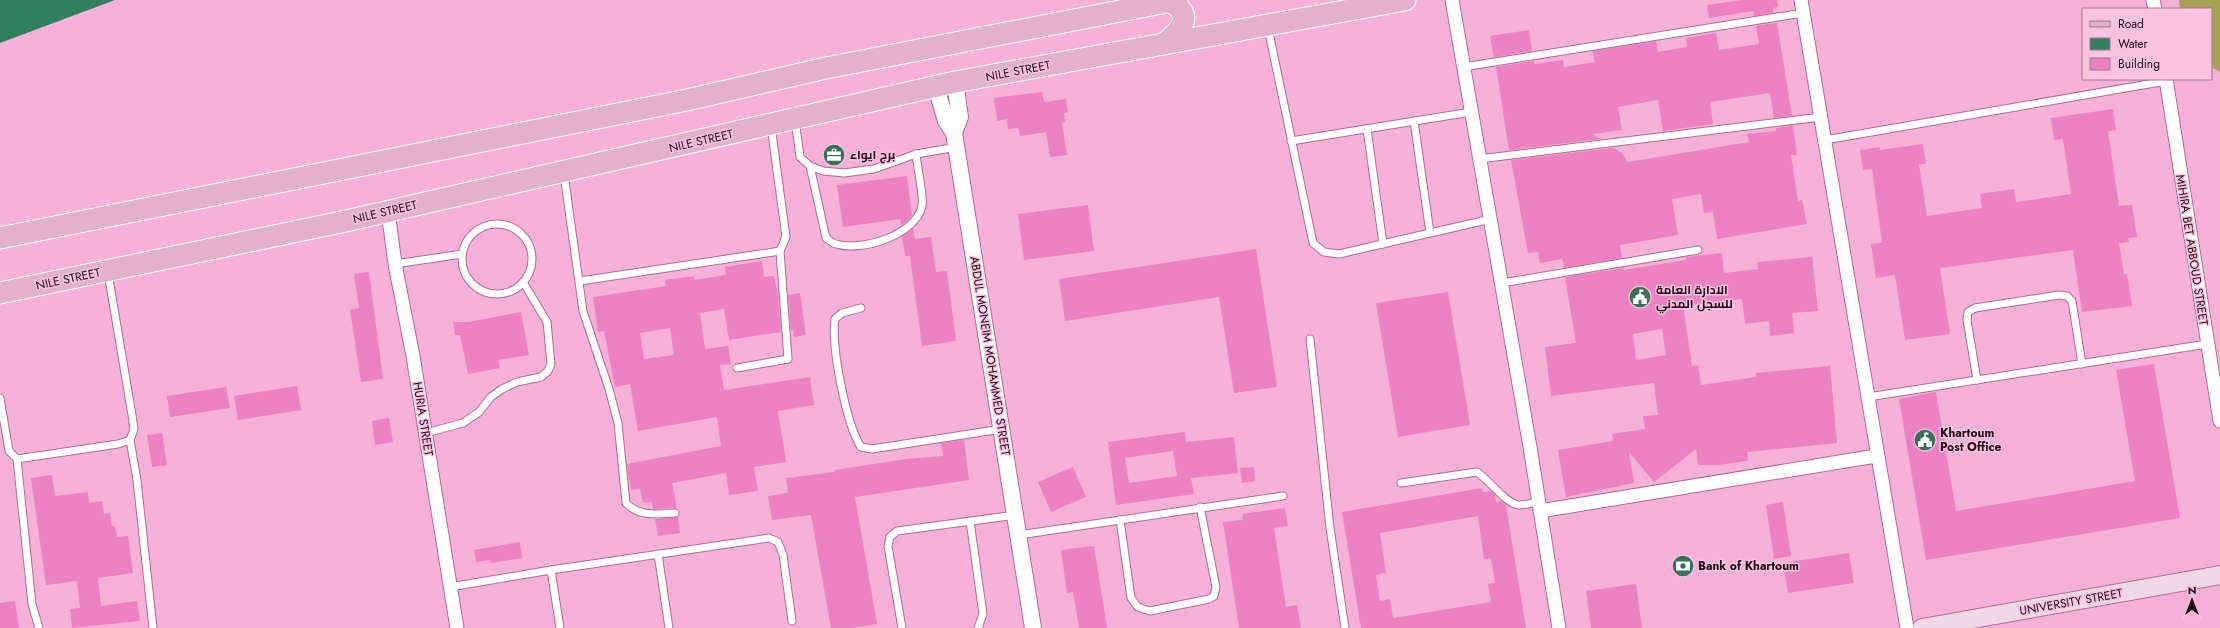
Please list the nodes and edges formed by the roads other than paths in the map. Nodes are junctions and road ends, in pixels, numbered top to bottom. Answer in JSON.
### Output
{"nodes":[{"id":1,"x":1405,"y":0,"type":"edge"},
{"id":2,"x":1452,"y":0,"type":"edge"},
{"id":3,"x":1173,"y":1,"type":"edge"},
{"id":4,"x":1802,"y":7,"type":"edge"},
{"id":5,"x":1268,"y":25,"type":"junction"},
{"id":6,"x":1165,"y":43,"type":"junction"},
{"id":7,"x":1463,"y":67,"type":"junction"},
{"id":8,"x":2166,"y":80,"type":"edge"},
{"id":9,"x":946,"y":85,"type":"junction"},
{"id":10,"x":1471,"y":112,"type":"junction"},
{"id":11,"x":1821,"y":117,"type":"junction"},
{"id":12,"x":794,"y":120,"type":"junction"},
{"id":13,"x":1414,"y":121,"type":"junction"},
{"id":14,"x":771,"y":124,"type":"junction"},
{"id":15,"x":1367,"y":129,"type":"junction"},
{"id":16,"x":956,"y":140,"type":"junction"},
{"id":17,"x":1825,"y":140,"type":"junction"},
{"id":18,"x":1291,"y":141,"type":"junction"},
{"id":19,"x":916,"y":154,"type":"junction"},
{"id":20,"x":1479,"y":158,"type":"junction"},
{"id":21,"x":810,"y":166,"type":"junction"},
{"id":22,"x":564,"y":171,"type":"junction"},
{"id":23,"x":388,"y":211,"type":"junction"},
{"id":24,"x":1491,"y":219,"type":"junction"},
{"id":25,"x":1430,"y":233,"type":"junction"},
{"id":26,"x":0,"y":238,"type":"edge"},
{"id":27,"x":1383,"y":244,"type":"junction"},
{"id":28,"x":1698,"y":250,"type":"dead end"},
{"id":29,"x":780,"y":251,"type":"junction"},
{"id":30,"x":462,"y":254,"type":"junction"},
{"id":31,"x":395,"y":264,"type":"junction"},
{"id":32,"x":107,"y":270,"type":"junction"},
{"id":33,"x":580,"y":281,"type":"junction"},
{"id":34,"x":523,"y":282,"type":"junction"},
{"id":35,"x":1502,"y":283,"type":"junction"},
{"id":36,"x":0,"y":293,"type":"edge"},
{"id":37,"x":861,"y":308,"type":"dead end"},
{"id":38,"x":1310,"y":339,"type":"dead end"},
{"id":39,"x":2207,"y":344,"type":"junction"},
{"id":40,"x":2082,"y":364,"type":"junction"},
{"id":41,"x":737,"y":368,"type":"dead end"},
{"id":42,"x":1977,"y":380,"type":"junction"},
{"id":43,"x":1868,"y":397,"type":"junction"},
{"id":44,"x":0,"y":398,"type":"edge"},
{"id":45,"x":2220,"y":421,"type":"edge"},
{"id":46,"x":1002,"y":429,"type":"junction"},
{"id":47,"x":426,"y":433,"type":"junction"},
{"id":48,"x":130,"y":440,"type":"junction"},
{"id":49,"x":1876,"y":456,"type":"junction"},
{"id":50,"x":17,"y":459,"type":"junction"},
{"id":51,"x":1401,"y":483,"type":"dead end"},
{"id":52,"x":1283,"y":496,"type":"dead end"},
{"id":53,"x":1539,"y":507,"type":"junction"},
{"id":54,"x":1200,"y":508,"type":"junction"},
{"id":55,"x":675,"y":513,"type":"dead end"},
{"id":56,"x":1016,"y":515,"type":"junction"},
{"id":57,"x":1120,"y":520,"type":"junction"},
{"id":58,"x":970,"y":521,"type":"junction"},
{"id":59,"x":1019,"y":535,"type":"junction"},
{"id":60,"x":658,"y":554,"type":"junction"},
{"id":61,"x":551,"y":570,"type":"junction"},
{"id":62,"x":2220,"y":576,"type":"edge"},
{"id":63,"x":450,"y":587,"type":"junction"},
{"id":64,"x":792,"y":621,"type":"dead end"},
{"id":65,"x":39,"y":628,"type":"edge"},
{"id":66,"x":153,"y":628,"type":"edge"},
{"id":67,"x":457,"y":628,"type":"edge"},
{"id":68,"x":560,"y":628,"type":"edge"},
{"id":69,"x":669,"y":628,"type":"edge"},
{"id":70,"x":902,"y":628,"type":"edge"},
{"id":71,"x":978,"y":628,"type":"edge"},
{"id":72,"x":1033,"y":628,"type":"edge"},
{"id":73,"x":1345,"y":628,"type":"edge"},
{"id":74,"x":1559,"y":628,"type":"edge"},
{"id":75,"x":1907,"y":628,"type":"edge"},
{"id":76,"x":1922,"y":628,"type":"edge"}],
"edges":[{"from":1,"to":5,"type":"main road","name":"NILE STREET"},
{"from":2,"to":7,"type":"street"},
{"from":3,"to":6,"type":"main road"},
{"from":3,"to":26,"type":"main road"},
{"from":4,"to":7,"type":"lane"},
{"from":4,"to":11,"type":"street"},
{"from":5,"to":6,"type":"main road","name":"NILE STREET"},
{"from":5,"to":18,"type":"lane"},
{"from":6,"to":9,"type":"main road","name":"NILE STREET"},
{"from":7,"to":10,"type":"street"},
{"from":8,"to":17,"type":"lane"},
{"from":8,"to":39,"type":"street","name":"MIHIRA BET ABBOUD STREET"},
{"from":9,"to":12,"type":"main road","name":"NILE STREET"},
{"from":9,"to":16,"type":"street","name":"ABDUL MONEIM MOHAMMED STREET"},
{"from":10,"to":13,"type":"lane"},
{"from":10,"to":20,"type":"street"},
{"from":11,"to":17,"type":"street"},
{"from":11,"to":20,"type":"lane"},
{"from":12,"to":14,"type":"main road","name":"NILE STREET"},
{"from":12,"to":21,"type":"lane"},
{"from":13,"to":15,"type":"lane"},
{"from":13,"to":25,"type":"lane"},
{"from":14,"to":22,"type":"main road","name":"NILE STREET"},
{"from":14,"to":29,"type":"lane"},
{"from":15,"to":18,"type":"lane"},
{"from":15,"to":27,"type":"lane"},
{"from":16,"to":19,"type":"lane"},
{"from":16,"to":46,"type":"street","name":"ABDUL MONEIM MOHAMMED STREET"},
{"from":17,"to":43,"type":"street"},
{"from":18,"to":27,"type":"lane"},
{"from":19,"to":21,"type":"lane"},
{"from":19,"to":21,"type":"lane"},
{"from":20,"to":24,"type":"street"},
{"from":22,"to":23,"type":"main road","name":"NILE STREET"},
{"from":22,"to":33,"type":"lane"},
{"from":23,"to":31,"type":"street","name":"HURIA STREET"},
{"from":23,"to":32,"type":"main road","name":"NILE STREET"},
{"from":24,"to":25,"type":"lane"},
{"from":24,"to":35,"type":"street"},
{"from":25,"to":27,"type":"lane"},
{"from":28,"to":35,"type":"lane"},
{"from":29,"to":33,"type":"lane"},
{"from":29,"to":41,"type":"lane"},
{"from":30,"to":31,"type":"lane"},
{"from":30,"to":34,"type":"lane"},
{"from":30,"to":34,"type":"lane"},
{"from":31,"to":47,"type":"street","name":"HURIA STREET"},
{"from":32,"to":36,"type":"main road","name":"NILE STREET"},
{"from":32,"to":48,"type":"lane"},
{"from":33,"to":55,"type":"lane"},
{"from":34,"to":47,"type":"lane"},
{"from":35,"to":53,"type":"street"},
{"from":37,"to":46,"type":"lane"},
{"from":38,"to":73,"type":"lane"},
{"from":39,"to":40,"type":"lane"},
{"from":39,"to":45,"type":"street","name":"MIHIRA BET ABBOUD STREET"},
{"from":40,"to":42,"type":"lane"},
{"from":40,"to":42,"type":"lane"},
{"from":42,"to":43,"type":"lane"},
{"from":43,"to":49,"type":"street"},
{"from":44,"to":50,"type":"lane"},
{"from":46,"to":56,"type":"street","name":"ABDUL MONEIM MOHAMMED STREET"},
{"from":47,"to":63,"type":"street","name":"HURIA STREET"},
{"from":48,"to":50,"type":"lane"},
{"from":48,"to":66,"type":"lane"},
{"from":49,"to":53,"type":"street"},
{"from":49,"to":75,"type":"street"},
{"from":50,"to":65,"type":"lane"},
{"from":51,"to":53,"type":"lane"},
{"from":52,"to":54,"type":"lane"},
{"from":53,"to":74,"type":"street"},
{"from":54,"to":57,"type":"lane"},
{"from":54,"to":57,"type":"lane"},
{"from":56,"to":58,"type":"lane"},
{"from":56,"to":59,"type":"street","name":"ABDUL MONEIM MOHAMMED STREET"},
{"from":57,"to":59,"type":"lane"},
{"from":58,"to":70,"type":"lane"},
{"from":58,"to":71,"type":"lane"},
{"from":59,"to":72,"type":"street","name":"ABDUL MONEIM MOHAMMED STREET"},
{"from":60,"to":61,"type":"lane"},
{"from":60,"to":64,"type":"lane"},
{"from":60,"to":69,"type":"lane"},
{"from":61,"to":63,"type":"lane"},
{"from":61,"to":68,"type":"lane"},
{"from":62,"to":76,"type":"main road","name":"UNIVERSITY STREET"},
{"from":63,"to":67,"type":"street","name":"HURIA STREET"}]}
